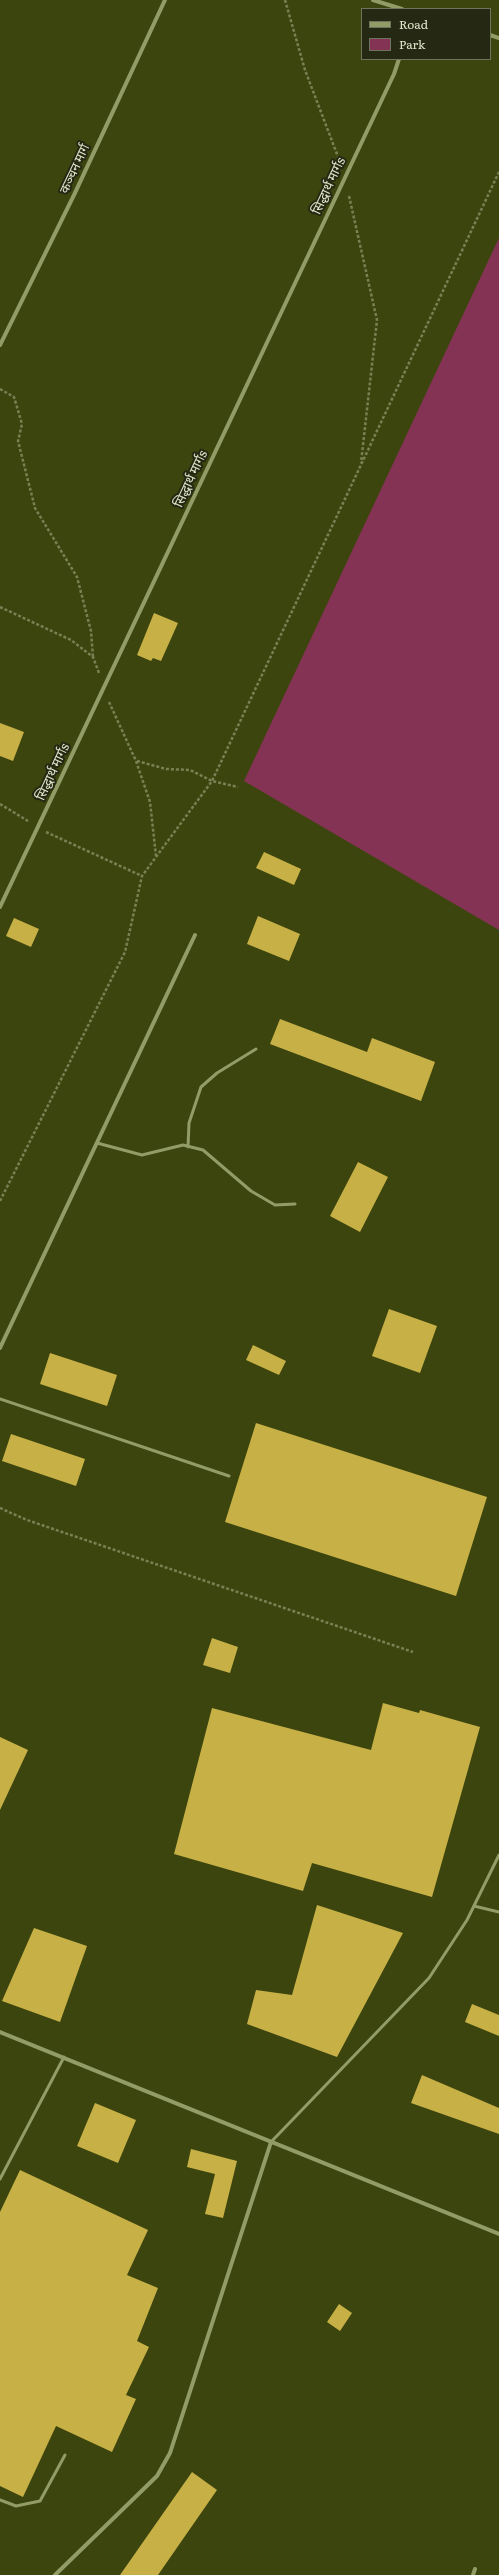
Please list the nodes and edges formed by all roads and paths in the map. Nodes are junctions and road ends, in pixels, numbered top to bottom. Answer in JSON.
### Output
{"nodes":[{"id":1,"x":165,"y":0,"type":"edge"},
{"id":2,"x":285,"y":0,"type":"edge"},
{"id":3,"x":373,"y":0,"type":"edge"},
{"id":4,"x":399,"y":8,"type":"edge"},
{"id":5,"x":399,"y":60,"type":"edge"},
{"id":6,"x":499,"y":172,"type":"edge"},
{"id":7,"x":344,"y":175,"type":"junction"},
{"id":8,"x":0,"y":345,"type":"edge"},
{"id":9,"x":0,"y":389,"type":"edge"},
{"id":10,"x":361,"y":465,"type":"junction"},
{"id":11,"x":93,"y":657,"type":"dead end"},
{"id":12,"x":136,"y":761,"type":"dead end"},
{"id":13,"x":212,"y":781,"type":"junction"},
{"id":14,"x":238,"y":787,"type":"dead end"},
{"id":15,"x":0,"y":804,"type":"edge"},
{"id":16,"x":38,"y":828,"type":"junction"},
{"id":17,"x":142,"y":876,"type":"junction"},
{"id":18,"x":0,"y":907,"type":"edge"},
{"id":19,"x":195,"y":935,"type":"dead end"},
{"id":20,"x":256,"y":1049,"type":"dead end"},
{"id":21,"x":97,"y":1143,"type":"junction"},
{"id":22,"x":188,"y":1147,"type":"junction"},
{"id":23,"x":0,"y":1201,"type":"edge"},
{"id":24,"x":295,"y":1204,"type":"dead end"},
{"id":25,"x":0,"y":1348,"type":"edge"},
{"id":26,"x":0,"y":1399,"type":"edge"},
{"id":27,"x":229,"y":1476,"type":"dead end"},
{"id":28,"x":0,"y":1508,"type":"edge"},
{"id":29,"x":413,"y":1652,"type":"dead end"},
{"id":30,"x":499,"y":1855,"type":"edge"},
{"id":31,"x":474,"y":1906,"type":"junction"},
{"id":32,"x":499,"y":1912,"type":"edge"},
{"id":33,"x":0,"y":2032,"type":"edge"},
{"id":34,"x":64,"y":2057,"type":"junction"},
{"id":35,"x":271,"y":2142,"type":"junction"},
{"id":36,"x":0,"y":2179,"type":"edge"},
{"id":37,"x":499,"y":2234,"type":"edge"},
{"id":38,"x":65,"y":2455,"type":"dead end"},
{"id":39,"x":0,"y":2500,"type":"edge"},
{"id":40,"x":475,"y":2569,"type":"dead end"},
{"id":41,"x":55,"y":2575,"type":"edge"},
{"id":42,"x":473,"y":2575,"type":"edge"}],
"edges":[{"from":1,"to":8,"type":"street","name":"कञ्चन मार्ग"},
{"from":2,"to":7,"type":"path"},
{"from":3,"to":4,"type":"street"},
{"from":5,"to":7,"type":"street","name":"सिद्धार्थ मार्गs"},
{"from":6,"to":10,"type":"path"},
{"from":7,"to":10,"type":"path"},
{"from":7,"to":16,"type":"street","name":"सिद्धार्थ मार्गs"},
{"from":9,"to":11,"type":"path"},
{"from":10,"to":13,"type":"path"},
{"from":12,"to":13,"type":"path"},
{"from":13,"to":14,"type":"path"},
{"from":13,"to":17,"type":"path"},
{"from":15,"to":16,"type":"path"},
{"from":16,"to":17,"type":"path"},
{"from":16,"to":18,"type":"street","name":"सिद्धार्थ मार्गs"},
{"from":17,"to":23,"type":"path"},
{"from":19,"to":21,"type":"street"},
{"from":20,"to":22,"type":"lane"},
{"from":21,"to":22,"type":"lane"},
{"from":21,"to":25,"type":"street"},
{"from":22,"to":24,"type":"lane"},
{"from":26,"to":27,"type":"lane"},
{"from":28,"to":29,"type":"path"},
{"from":30,"to":31,"type":"lane"},
{"from":31,"to":32,"type":"lane"},
{"from":31,"to":35,"type":"lane"},
{"from":33,"to":34,"type":"street"},
{"from":34,"to":35,"type":"street"},
{"from":34,"to":36,"type":"lane"},
{"from":35,"to":37,"type":"street"},
{"from":35,"to":41,"type":"street"},
{"from":38,"to":39,"type":"lane"},
{"from":40,"to":42,"type":"street"}]}
